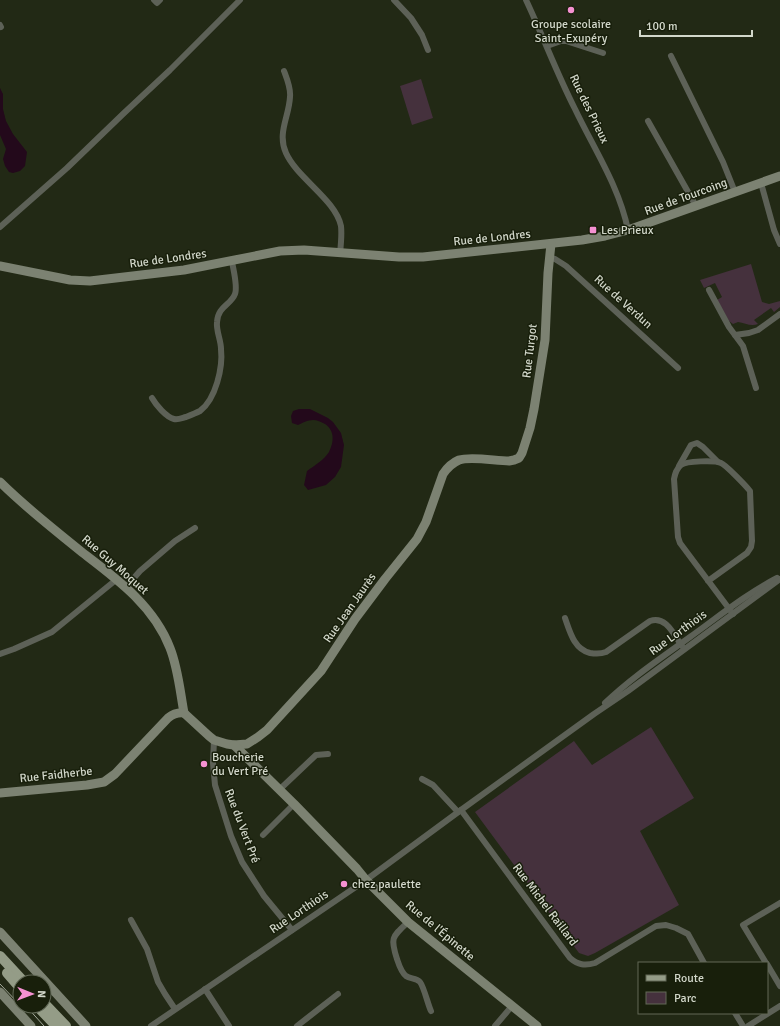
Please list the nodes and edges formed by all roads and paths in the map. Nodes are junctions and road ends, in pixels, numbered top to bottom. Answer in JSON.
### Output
{"nodes":[{"id":1,"x":154,"y":0,"type":"edge"},
{"id":2,"x":160,"y":0,"type":"edge"},
{"id":3,"x":240,"y":0,"type":"edge"},
{"id":4,"x":394,"y":0,"type":"edge"},
{"id":5,"x":526,"y":0,"type":"edge"},
{"id":6,"x":547,"y":46,"type":"junction"},
{"id":7,"x":428,"y":50,"type":"dead end"},
{"id":8,"x":603,"y":53,"type":"dead end"},
{"id":9,"x":671,"y":56,"type":"dead end"},
{"id":10,"x":284,"y":71,"type":"dead end"},
{"id":11,"x":648,"y":121,"type":"dead end"},
{"id":12,"x":780,"y":176,"type":"edge"},
{"id":13,"x":761,"y":183,"type":"junction"},
{"id":14,"x":735,"y":192,"type":"junction"},
{"id":15,"x":696,"y":206,"type":"junction"},
{"id":16,"x":0,"y":227,"type":"edge"},
{"id":17,"x":628,"y":230,"type":"junction"},
{"id":18,"x":551,"y":244,"type":"junction"},
{"id":19,"x":780,"y":244,"type":"edge"},
{"id":20,"x":340,"y":253,"type":"junction"},
{"id":21,"x":550,"y":258,"type":"junction"},
{"id":22,"x":232,"y":261,"type":"junction"},
{"id":23,"x":0,"y":266,"type":"edge"},
{"id":24,"x":709,"y":290,"type":"dead end"},
{"id":25,"x":780,"y":314,"type":"edge"},
{"id":26,"x":735,"y":336,"type":"junction"},
{"id":27,"x":678,"y":368,"type":"dead end"},
{"id":28,"x":756,"y":388,"type":"dead end"},
{"id":29,"x":152,"y":398,"type":"dead end"},
{"id":30,"x":519,"y":458,"type":"joint"},
{"id":31,"x":718,"y":462,"type":"junction"},
{"id":32,"x":678,"y":469,"type":"junction"},
{"id":33,"x":0,"y":482,"type":"edge"},
{"id":34,"x":195,"y":528,"type":"dead end"},
{"id":35,"x":780,"y":578,"type":"edge"},
{"id":36,"x":117,"y":579,"type":"junction"},
{"id":37,"x":708,"y":581,"type":"junction"},
{"id":38,"x":126,"y":587,"type":"junction"},
{"id":39,"x":731,"y":612,"type":"junction"},
{"id":40,"x":565,"y":618,"type":"dead end"},
{"id":41,"x":682,"y":647,"type":"junction"},
{"id":42,"x":0,"y":654,"type":"edge"},
{"id":43,"x":184,"y":713,"type":"junction"},
{"id":44,"x":214,"y":740,"type":"junction"},
{"id":45,"x":234,"y":745,"type":"junction"},
{"id":46,"x":328,"y":754,"type":"dead end"},
{"id":47,"x":422,"y":779,"type":"dead end"},
{"id":48,"x":279,"y":790,"type":"junction"},
{"id":49,"x":0,"y":793,"type":"edge"},
{"id":50,"x":294,"y":804,"type":"junction"},
{"id":51,"x":460,"y":811,"type":"junction"},
{"id":52,"x":263,"y":835,"type":"dead end"},
{"id":53,"x":366,"y":880,"type":"junction"},
{"id":54,"x":780,"y":903,"type":"edge"},
{"id":55,"x":131,"y":920,"type":"dead end"},
{"id":56,"x":408,"y":922,"type":"junction"},
{"id":57,"x":292,"y":930,"type":"junction"},
{"id":58,"x":0,"y":932,"type":"edge"},
{"id":59,"x":0,"y":956,"type":"edge"},
{"id":60,"x":703,"y":962,"type":"edge"},
{"id":61,"x":766,"y":962,"type":"edge"},
{"id":62,"x":0,"y":966,"type":"edge"},
{"id":63,"x":768,"y":966,"type":"edge"},
{"id":64,"x":17,"y":974,"type":"edge"},
{"id":65,"x":12,"y":979,"type":"edge"},
{"id":66,"x":780,"y":986,"type":"edge"},
{"id":67,"x":205,"y":989,"type":"junction"},
{"id":68,"x":0,"y":992,"type":"edge"},
{"id":69,"x":338,"y":994,"type":"dead end"},
{"id":70,"x":512,"y":1006,"type":"junction"},
{"id":71,"x":780,"y":1006,"type":"edge"},
{"id":72,"x":175,"y":1010,"type":"junction"},
{"id":73,"x":52,"y":1011,"type":"edge"},
{"id":74,"x":431,"y":1011,"type":"dead end"},
{"id":75,"x":45,"y":1014,"type":"edge"},
{"id":76,"x":736,"y":1014,"type":"edge"},
{"id":77,"x":767,"y":1014,"type":"edge"},
{"id":78,"x":768,"y":1014,"type":"edge"},
{"id":79,"x":31,"y":1026,"type":"edge"},
{"id":80,"x":56,"y":1026,"type":"edge"},
{"id":81,"x":66,"y":1026,"type":"edge"},
{"id":82,"x":86,"y":1026,"type":"edge"},
{"id":83,"x":150,"y":1026,"type":"edge"},
{"id":84,"x":229,"y":1026,"type":"edge"},
{"id":85,"x":296,"y":1026,"type":"edge"},
{"id":86,"x":495,"y":1026,"type":"edge"},
{"id":87,"x":537,"y":1026,"type":"edge"},
{"id":88,"x":743,"y":1026,"type":"edge"},
{"id":89,"x":748,"y":1026,"type":"edge"}],
"edges":[{"from":1,"to":2,"type":"street"},
{"from":3,"to":16,"type":"street"},
{"from":4,"to":7,"type":"street"},
{"from":5,"to":6,"type":"street","name":"Rue des Prieux"},
{"from":6,"to":8,"type":"street"},
{"from":6,"to":17,"type":"street","name":"Rue des Prieux"},
{"from":9,"to":14,"type":"street"},
{"from":10,"to":20,"type":"street"},
{"from":11,"to":15,"type":"street"},
{"from":12,"to":13,"type":"street","name":"Rue de Tourcoing"},
{"from":13,"to":14,"type":"street","name":"Rue de Tourcoing"},
{"from":13,"to":19,"type":"street"},
{"from":14,"to":15,"type":"street","name":"Rue de Tourcoing"},
{"from":15,"to":17,"type":"street","name":"Rue de Tourcoing"},
{"from":17,"to":18,"type":"street","name":"Rue de Tourcoing"},
{"from":18,"to":20,"type":"street","name":"Rue de Londres"},
{"from":18,"to":21,"type":"street","name":"Rue Turgot"},
{"from":20,"to":22,"type":"street","name":"Rue de Londres"},
{"from":21,"to":27,"type":"street","name":"Rue de Verdun"},
{"from":21,"to":30,"type":"street","name":"Rue Turgot"},
{"from":22,"to":23,"type":"street","name":"Rue de Londres"},
{"from":22,"to":29,"type":"street"},
{"from":24,"to":26,"type":"street"},
{"from":25,"to":26,"type":"street"},
{"from":26,"to":28,"type":"street"},
{"from":30,"to":45,"type":"street","name":"Rue Jean Jaurès"},
{"from":31,"to":32,"type":"street"},
{"from":31,"to":32,"type":"street"},
{"from":31,"to":37,"type":"street"},
{"from":32,"to":37,"type":"street"},
{"from":33,"to":36,"type":"street","name":"Rue Guy Moquet"},
{"from":34,"to":38,"type":"street"},
{"from":35,"to":39,"type":"street","name":"Rue Lorthiois"},
{"from":36,"to":38,"type":"street","name":"Rue Guy Moquet"},
{"from":36,"to":42,"type":"street"},
{"from":37,"to":39,"type":"street"},
{"from":38,"to":43,"type":"street","name":"Rue Guy Moquet"},
{"from":39,"to":41,"type":"street","name":"Rue Lorthiois"},
{"from":40,"to":41,"type":"street"},
{"from":41,"to":51,"type":"street","name":"Rue Lorthiois"},
{"from":43,"to":44,"type":"street","name":"Rue Jean Jaurès"},
{"from":43,"to":49,"type":"street","name":"Rue Faidherbe"},
{"from":44,"to":45,"type":"street","name":"Rue Jean Jaurès"},
{"from":44,"to":57,"type":"street","name":"Rue du Vert Pré"},
{"from":45,"to":48,"type":"street","name":"Rue de l'Épinette"},
{"from":46,"to":48,"type":"street"},
{"from":47,"to":51,"type":"street"},
{"from":48,"to":50,"type":"street","name":"Rue de l'Épinette"},
{"from":50,"to":52,"type":"street"},
{"from":50,"to":53,"type":"street","name":"Rue de l'Épinette"},
{"from":51,"to":53,"type":"street","name":"Rue Lorthiois"},
{"from":51,"to":60,"type":"street","name":"Rue Michel Raillard"},
{"from":53,"to":56,"type":"street","name":"Rue de l'Épinette"},
{"from":53,"to":57,"type":"street","name":"Rue Lorthiois"},
{"from":54,"to":61,"type":"street"},
{"from":55,"to":72,"type":"street"},
{"from":56,"to":70,"type":"street","name":"Rue de l'Épinette"},
{"from":56,"to":74,"type":"street"},
{"from":57,"to":67,"type":"street","name":"Rue Lorthiois"},
{"from":58,"to":82,"type":"street"},
{"from":59,"to":64,"type":"main road"},
{"from":62,"to":65,"type":"main road"},
{"from":63,"to":66,"type":"street"},
{"from":67,"to":72,"type":"street","name":"Rue Lorthiois"},
{"from":67,"to":84,"type":"street"},
{"from":68,"to":79,"type":"street"},
{"from":69,"to":85,"type":"street"},
{"from":70,"to":86,"type":"street"},
{"from":70,"to":87,"type":"street","name":"Rue de l'Épinette"},
{"from":71,"to":78,"type":"street"},
{"from":72,"to":83,"type":"street","name":"Rue Lorthiois"},
{"from":73,"to":81,"type":"main road"},
{"from":75,"to":80,"type":"main road"},
{"from":76,"to":88,"type":"street"},
{"from":77,"to":89,"type":"street"}]}
